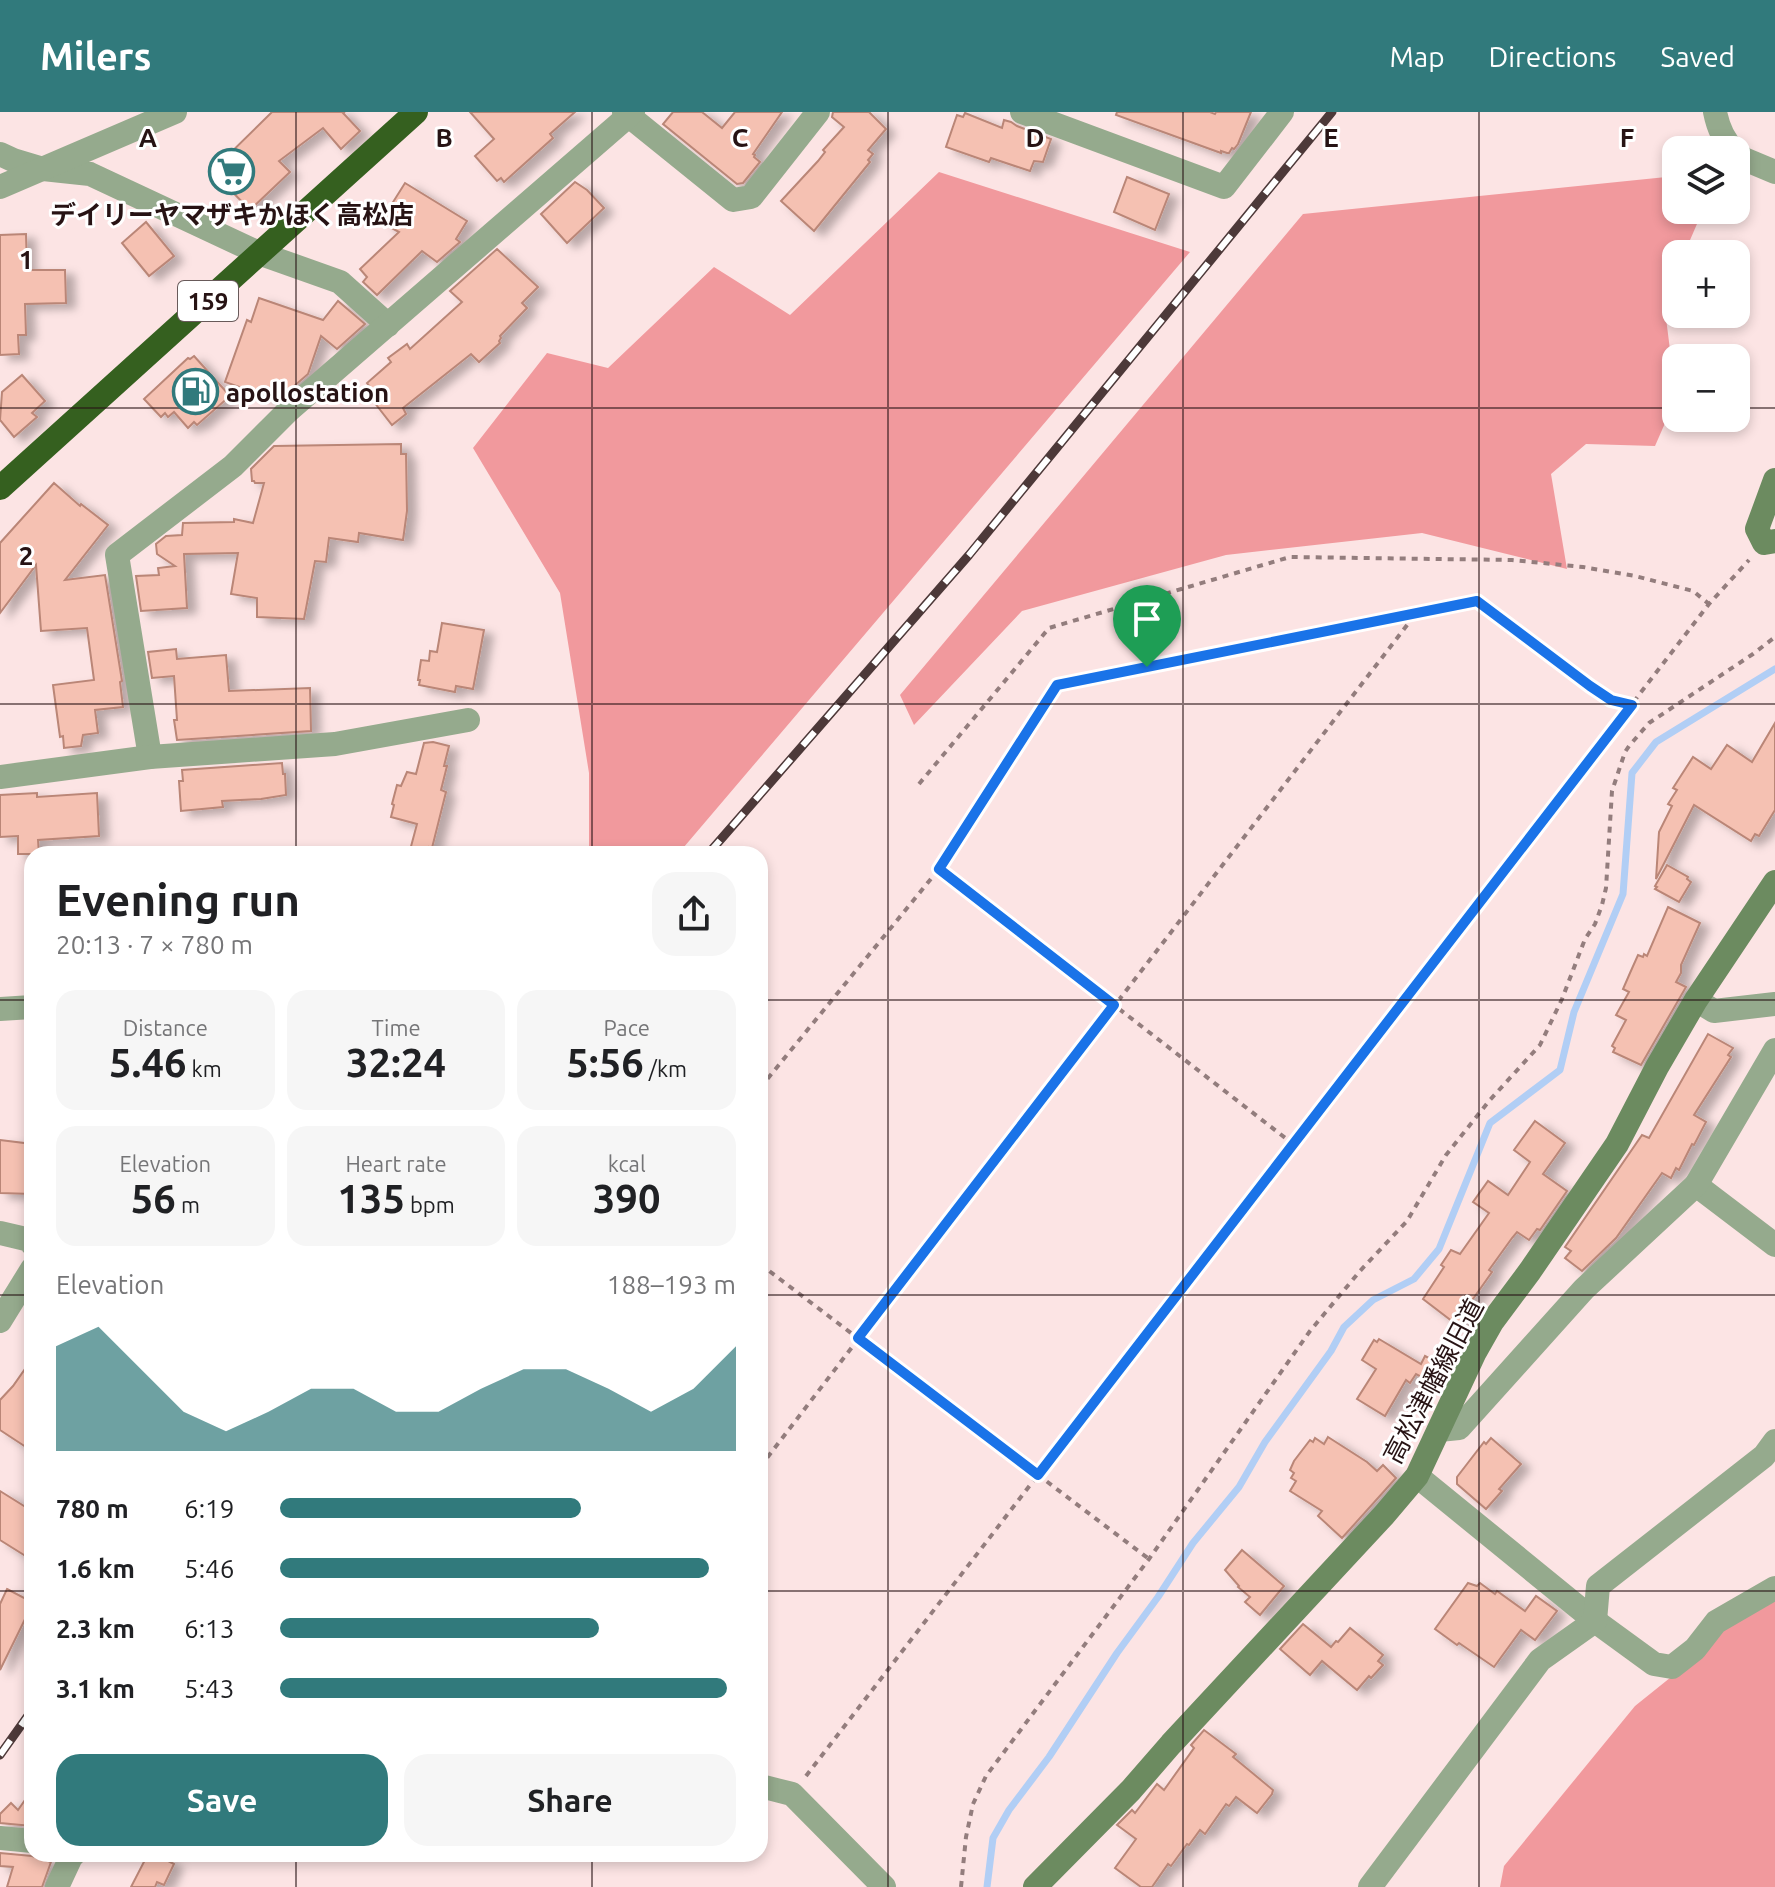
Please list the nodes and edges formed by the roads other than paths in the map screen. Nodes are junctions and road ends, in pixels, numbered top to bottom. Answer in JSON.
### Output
{"nodes":[{"id":1,"x":123,"y":112,"type":"edge"},
{"id":2,"x":175,"y":112,"type":"edge"},
{"id":3,"x":416,"y":112,"type":"edge"},
{"id":4,"x":818,"y":112,"type":"edge"},
{"id":5,"x":1022,"y":112,"type":"edge"},
{"id":6,"x":1282,"y":112,"type":"edge"},
{"id":7,"x":1715,"y":112,"type":"edge"},
{"id":8,"x":628,"y":113,"type":"edge"},
{"id":9,"x":1723,"y":136,"type":"edge"},
{"id":10,"x":117,"y":137,"type":"junction"},
{"id":11,"x":0,"y":154,"type":"edge"},
{"id":12,"x":1750,"y":162,"type":"edge"},
{"id":13,"x":43,"y":169,"type":"junction"},
{"id":14,"x":1775,"y":172,"type":"edge"},
{"id":15,"x":0,"y":187,"type":"edge"},
{"id":16,"x":261,"y":254,"type":"junction"},
{"id":17,"x":388,"y":325,"type":"junction"},
{"id":18,"x":1775,"y":480,"type":"edge"},
{"id":19,"x":0,"y":488,"type":"edge"},
{"id":20,"x":1770,"y":542,"type":"edge"},
{"id":21,"x":468,"y":720,"type":"dead end"},
{"id":22,"x":150,"y":757,"type":"junction"},
{"id":23,"x":0,"y":777,"type":"edge"},
{"id":24,"x":1775,"y":882,"type":"edge"},
{"id":25,"x":1696,"y":1000,"type":"junction"},
{"id":26,"x":1775,"y":1004,"type":"edge"},
{"id":27,"x":24,"y":1008,"type":"edge"},
{"id":28,"x":0,"y":1009,"type":"edge"},
{"id":29,"x":1775,"y":1050,"type":"edge"},
{"id":30,"x":1696,"y":1185,"type":"junction"},
{"id":31,"x":0,"y":1233,"type":"edge"},
{"id":32,"x":24,"y":1239,"type":"edge"},
{"id":33,"x":1775,"y":1245,"type":"edge"},
{"id":34,"x":15,"y":1299,"type":"edge"},
{"id":35,"x":0,"y":1321,"type":"edge"},
{"id":36,"x":1439,"y":1430,"type":"junction"},
{"id":37,"x":1775,"y":1441,"type":"edge"},
{"id":38,"x":1417,"y":1476,"type":"junction"},
{"id":39,"x":1775,"y":1588,"type":"edge"},
{"id":40,"x":1595,"y":1621,"type":"junction"},
{"id":41,"x":768,"y":1788,"type":"edge"},
{"id":42,"x":0,"y":1838,"type":"edge"},
{"id":43,"x":24,"y":1840,"type":"edge"},
{"id":44,"x":69,"y":1862,"type":"edge"},
{"id":45,"x":57,"y":1887,"type":"edge"},
{"id":46,"x":884,"y":1887,"type":"edge"},
{"id":47,"x":1035,"y":1887,"type":"edge"},
{"id":48,"x":1370,"y":1887,"type":"edge"}],
"edges":[{"from":1,"to":10,"type":"street"},
{"from":2,"to":10,"type":"street"},
{"from":3,"to":16,"type":"highway","number":"159"},
{"from":4,"to":8,"type":"street"},
{"from":5,"to":6,"type":"street"},
{"from":7,"to":9,"type":"street"},
{"from":8,"to":17,"type":"street"},
{"from":10,"to":13,"type":"street"},
{"from":11,"to":13,"type":"street"},
{"from":12,"to":14,"type":"street"},
{"from":13,"to":15,"type":"street"},
{"from":13,"to":16,"type":"street"},
{"from":16,"to":17,"type":"street"},
{"from":16,"to":19,"type":"highway","number":"159"},
{"from":17,"to":22,"type":"street"},
{"from":18,"to":20,"type":"street"},
{"from":21,"to":22,"type":"street"},
{"from":22,"to":23,"type":"street"},
{"from":24,"to":25,"type":"street","name":"高松津幡線旧道"},
{"from":25,"to":26,"type":"street"},
{"from":25,"to":36,"type":"street","name":"高松津幡線旧道"},
{"from":27,"to":28,"type":"street"},
{"from":29,"to":30,"type":"street"},
{"from":30,"to":33,"type":"street"},
{"from":30,"to":36,"type":"street"},
{"from":31,"to":32,"type":"street"},
{"from":34,"to":35,"type":"street"},
{"from":36,"to":38,"type":"street","name":"高松津幡線旧道"},
{"from":37,"to":40,"type":"street"},
{"from":38,"to":40,"type":"street"},
{"from":38,"to":47,"type":"street","name":"高松津幡線旧道"},
{"from":39,"to":40,"type":"street"},
{"from":40,"to":48,"type":"street"},
{"from":41,"to":46,"type":"street"},
{"from":42,"to":43,"type":"street"},
{"from":44,"to":45,"type":"street"}]}
